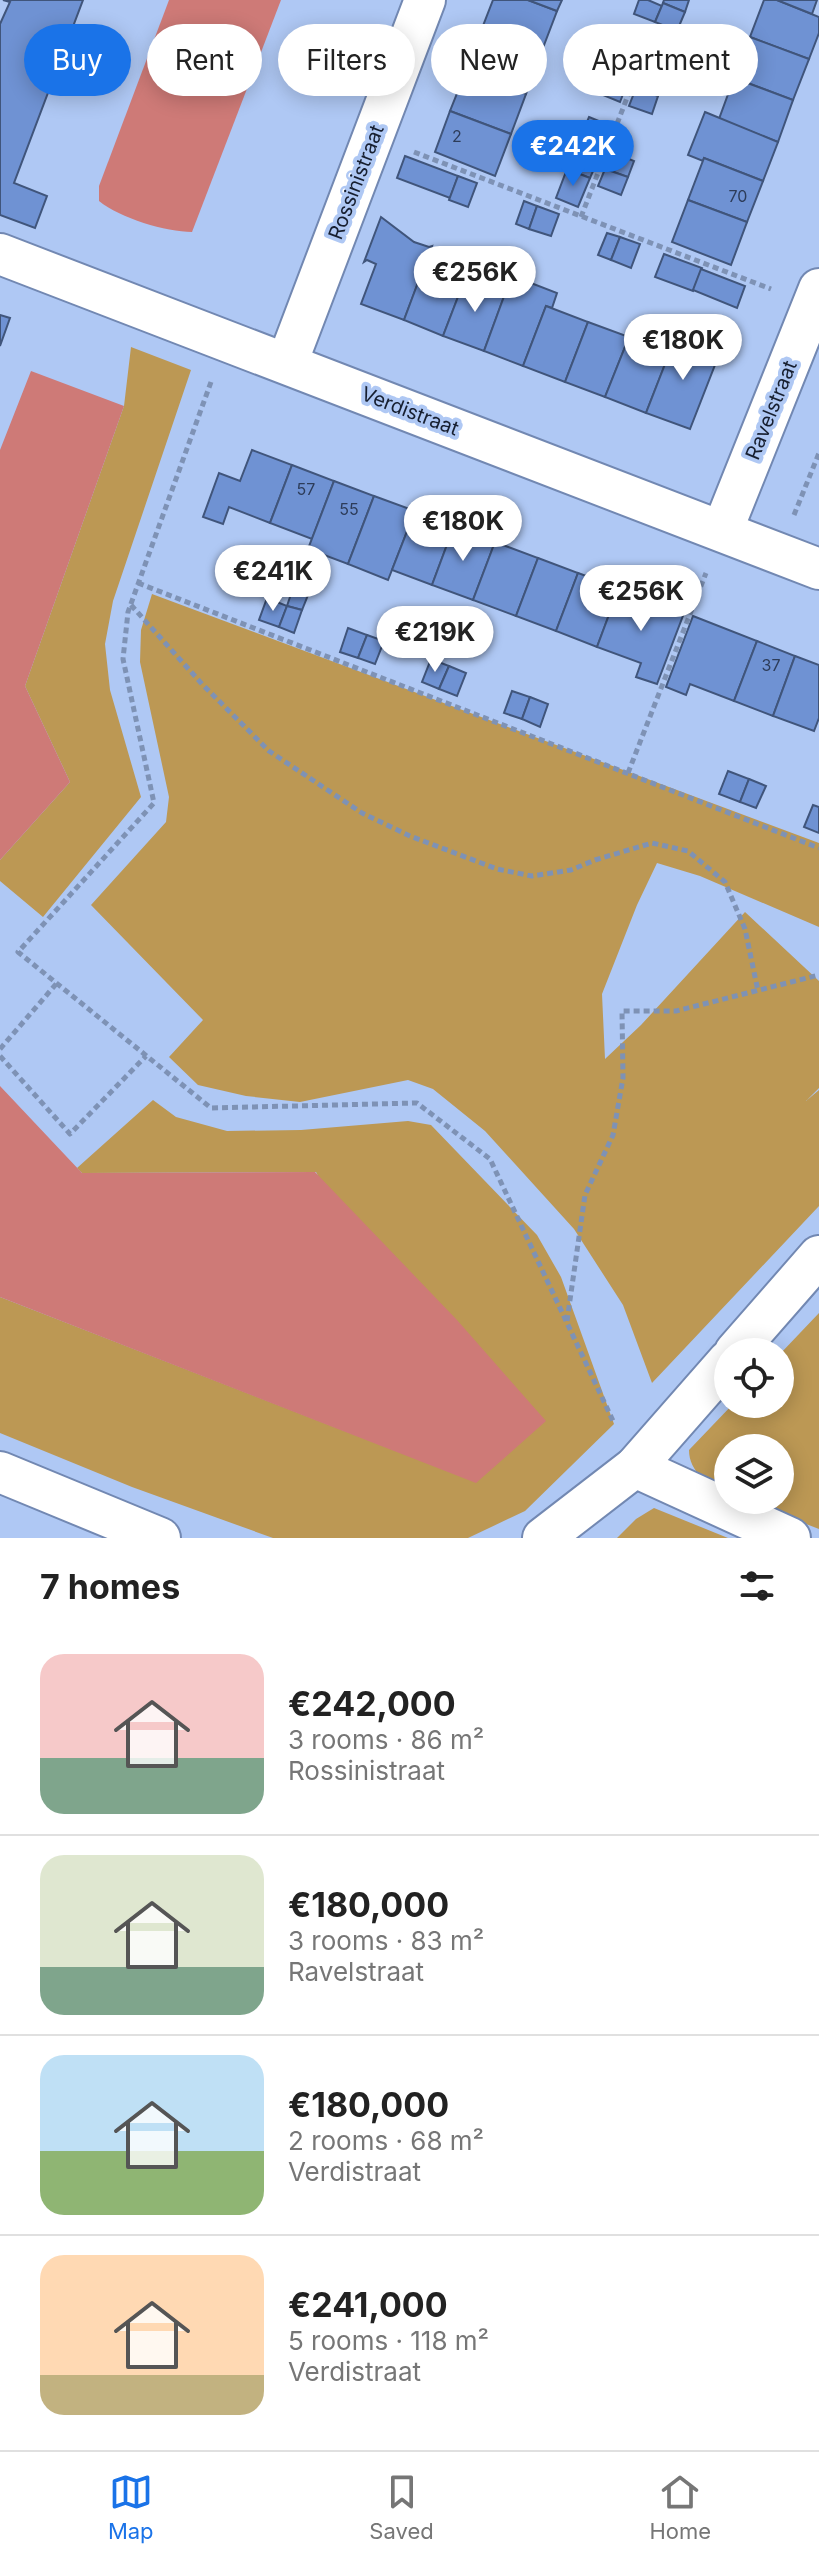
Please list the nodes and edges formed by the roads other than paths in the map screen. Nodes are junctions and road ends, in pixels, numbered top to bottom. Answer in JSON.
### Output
{"nodes":[{"id":1,"x":425,"y":0,"type":"edge"},
{"id":2,"x":0,"y":254,"type":"edge"},
{"id":3,"x":816,"y":297,"type":"edge"},
{"id":4,"x":287,"y":363,"type":"junction"},
{"id":5,"x":722,"y":531,"type":"junction"},
{"id":6,"x":819,"y":569,"type":"edge"},
{"id":7,"x":819,"y":1256,"type":"edge"},
{"id":8,"x":747,"y":1338,"type":"edge"},
{"id":9,"x":714,"y":1377,"type":"edge"},
{"id":10,"x":635,"y":1467,"type":"junction"},
{"id":11,"x":0,"y":1472,"type":"edge"},
{"id":12,"x":160,"y":1538,"type":"edge"},
{"id":13,"x":543,"y":1538,"type":"edge"},
{"id":14,"x":790,"y":1538,"type":"edge"}],
"edges":[{"from":1,"to":4,"type":"street","name":"Rossinistraat"},
{"from":2,"to":4,"type":"street","name":"Verdistraat"},
{"from":3,"to":5,"type":"street","name":"Ravelstraat"},
{"from":4,"to":5,"type":"street","name":"Verdistraat"},
{"from":5,"to":6,"type":"street","name":"Verdistraat"},
{"from":7,"to":8,"type":"street"},
{"from":9,"to":10,"type":"street"},
{"from":10,"to":13,"type":"street"},
{"from":10,"to":14,"type":"street"},
{"from":11,"to":12,"type":"street"}]}
